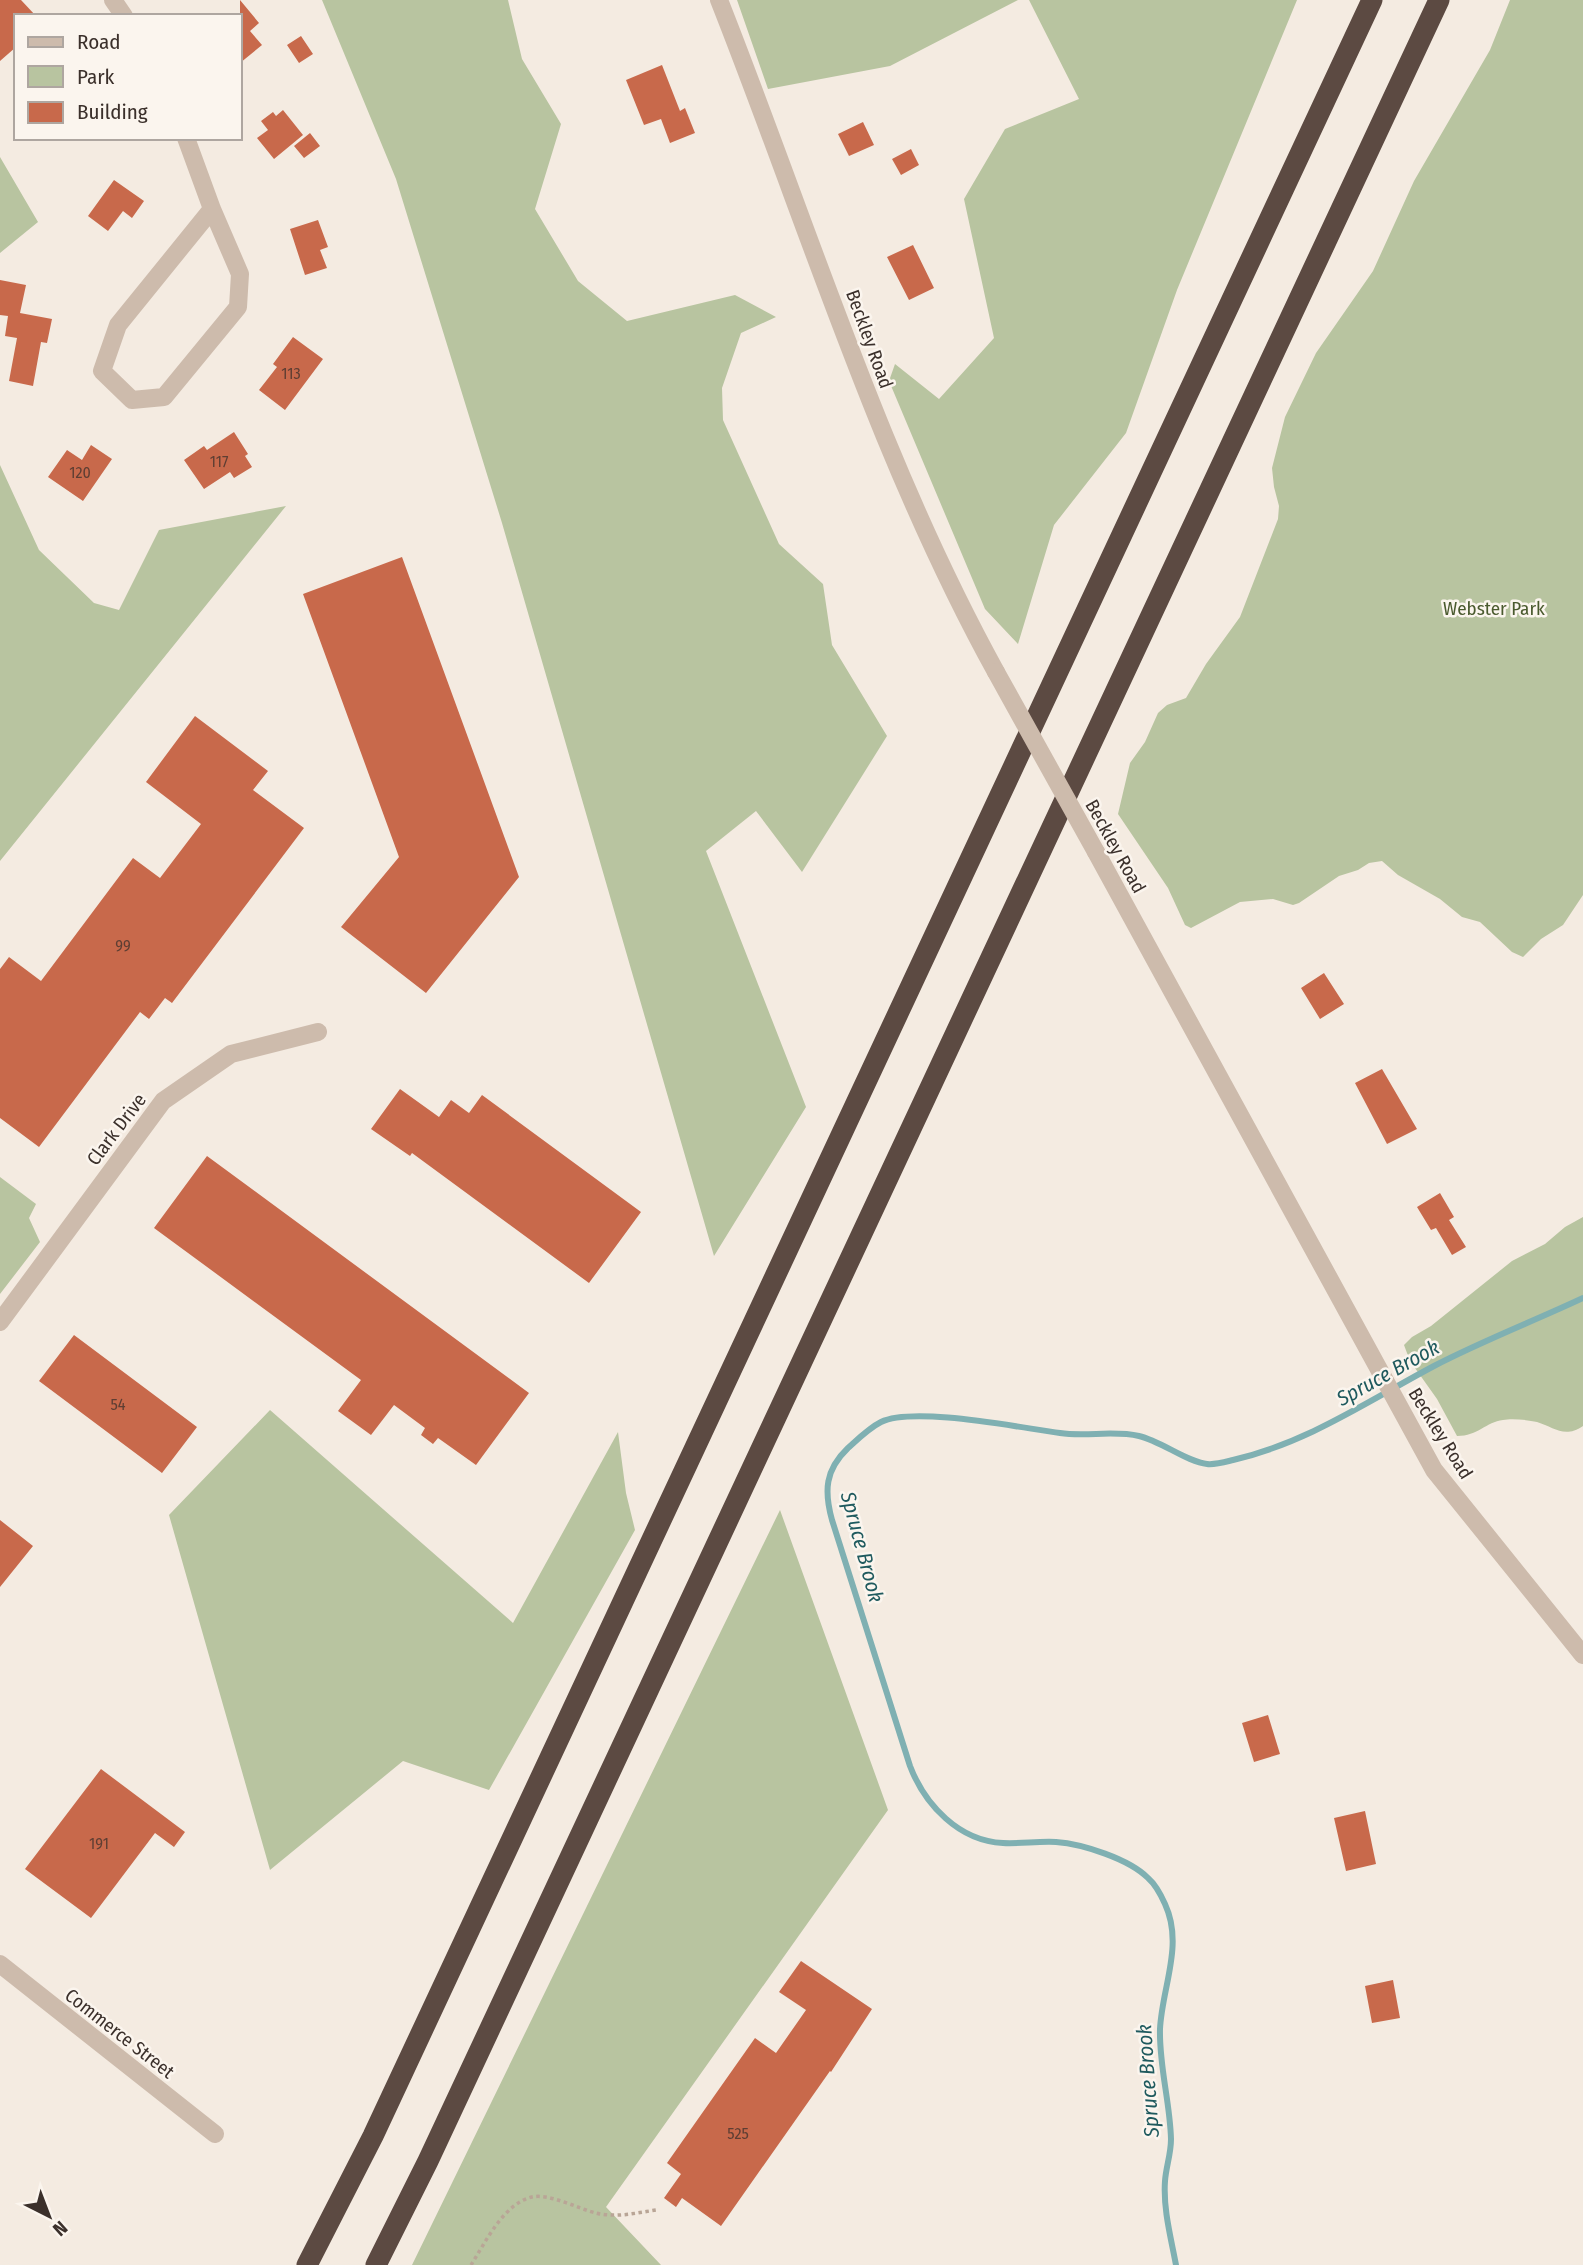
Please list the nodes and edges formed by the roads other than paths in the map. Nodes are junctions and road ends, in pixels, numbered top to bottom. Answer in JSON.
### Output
{"nodes":[{"id":1,"x":719,"y":0,"type":"edge"},
{"id":2,"x":1372,"y":0,"type":"edge"},
{"id":3,"x":1438,"y":0,"type":"edge"},
{"id":4,"x":187,"y":140,"type":"edge"},
{"id":5,"x":212,"y":209,"type":"junction"},
{"id":6,"x":318,"y":1032,"type":"dead end"},
{"id":7,"x":0,"y":1322,"type":"edge"},
{"id":8,"x":1583,"y":1655,"type":"edge"},
{"id":9,"x":0,"y":1964,"type":"edge"},
{"id":10,"x":215,"y":2134,"type":"dead end"},
{"id":11,"x":307,"y":2265,"type":"edge"},
{"id":12,"x":376,"y":2265,"type":"edge"}],
"edges":[{"from":1,"to":8,"type":"street","name":"Beckley Road","bridge":true},
{"from":2,"to":11,"type":"highway"},
{"from":3,"to":12,"type":"highway"},
{"from":4,"to":5,"type":"street"},
{"from":5,"to":5,"type":"street"},
{"from":6,"to":7,"type":"street","name":"Clark Drive"},
{"from":9,"to":10,"type":"street","name":"Commerce Street"}]}
